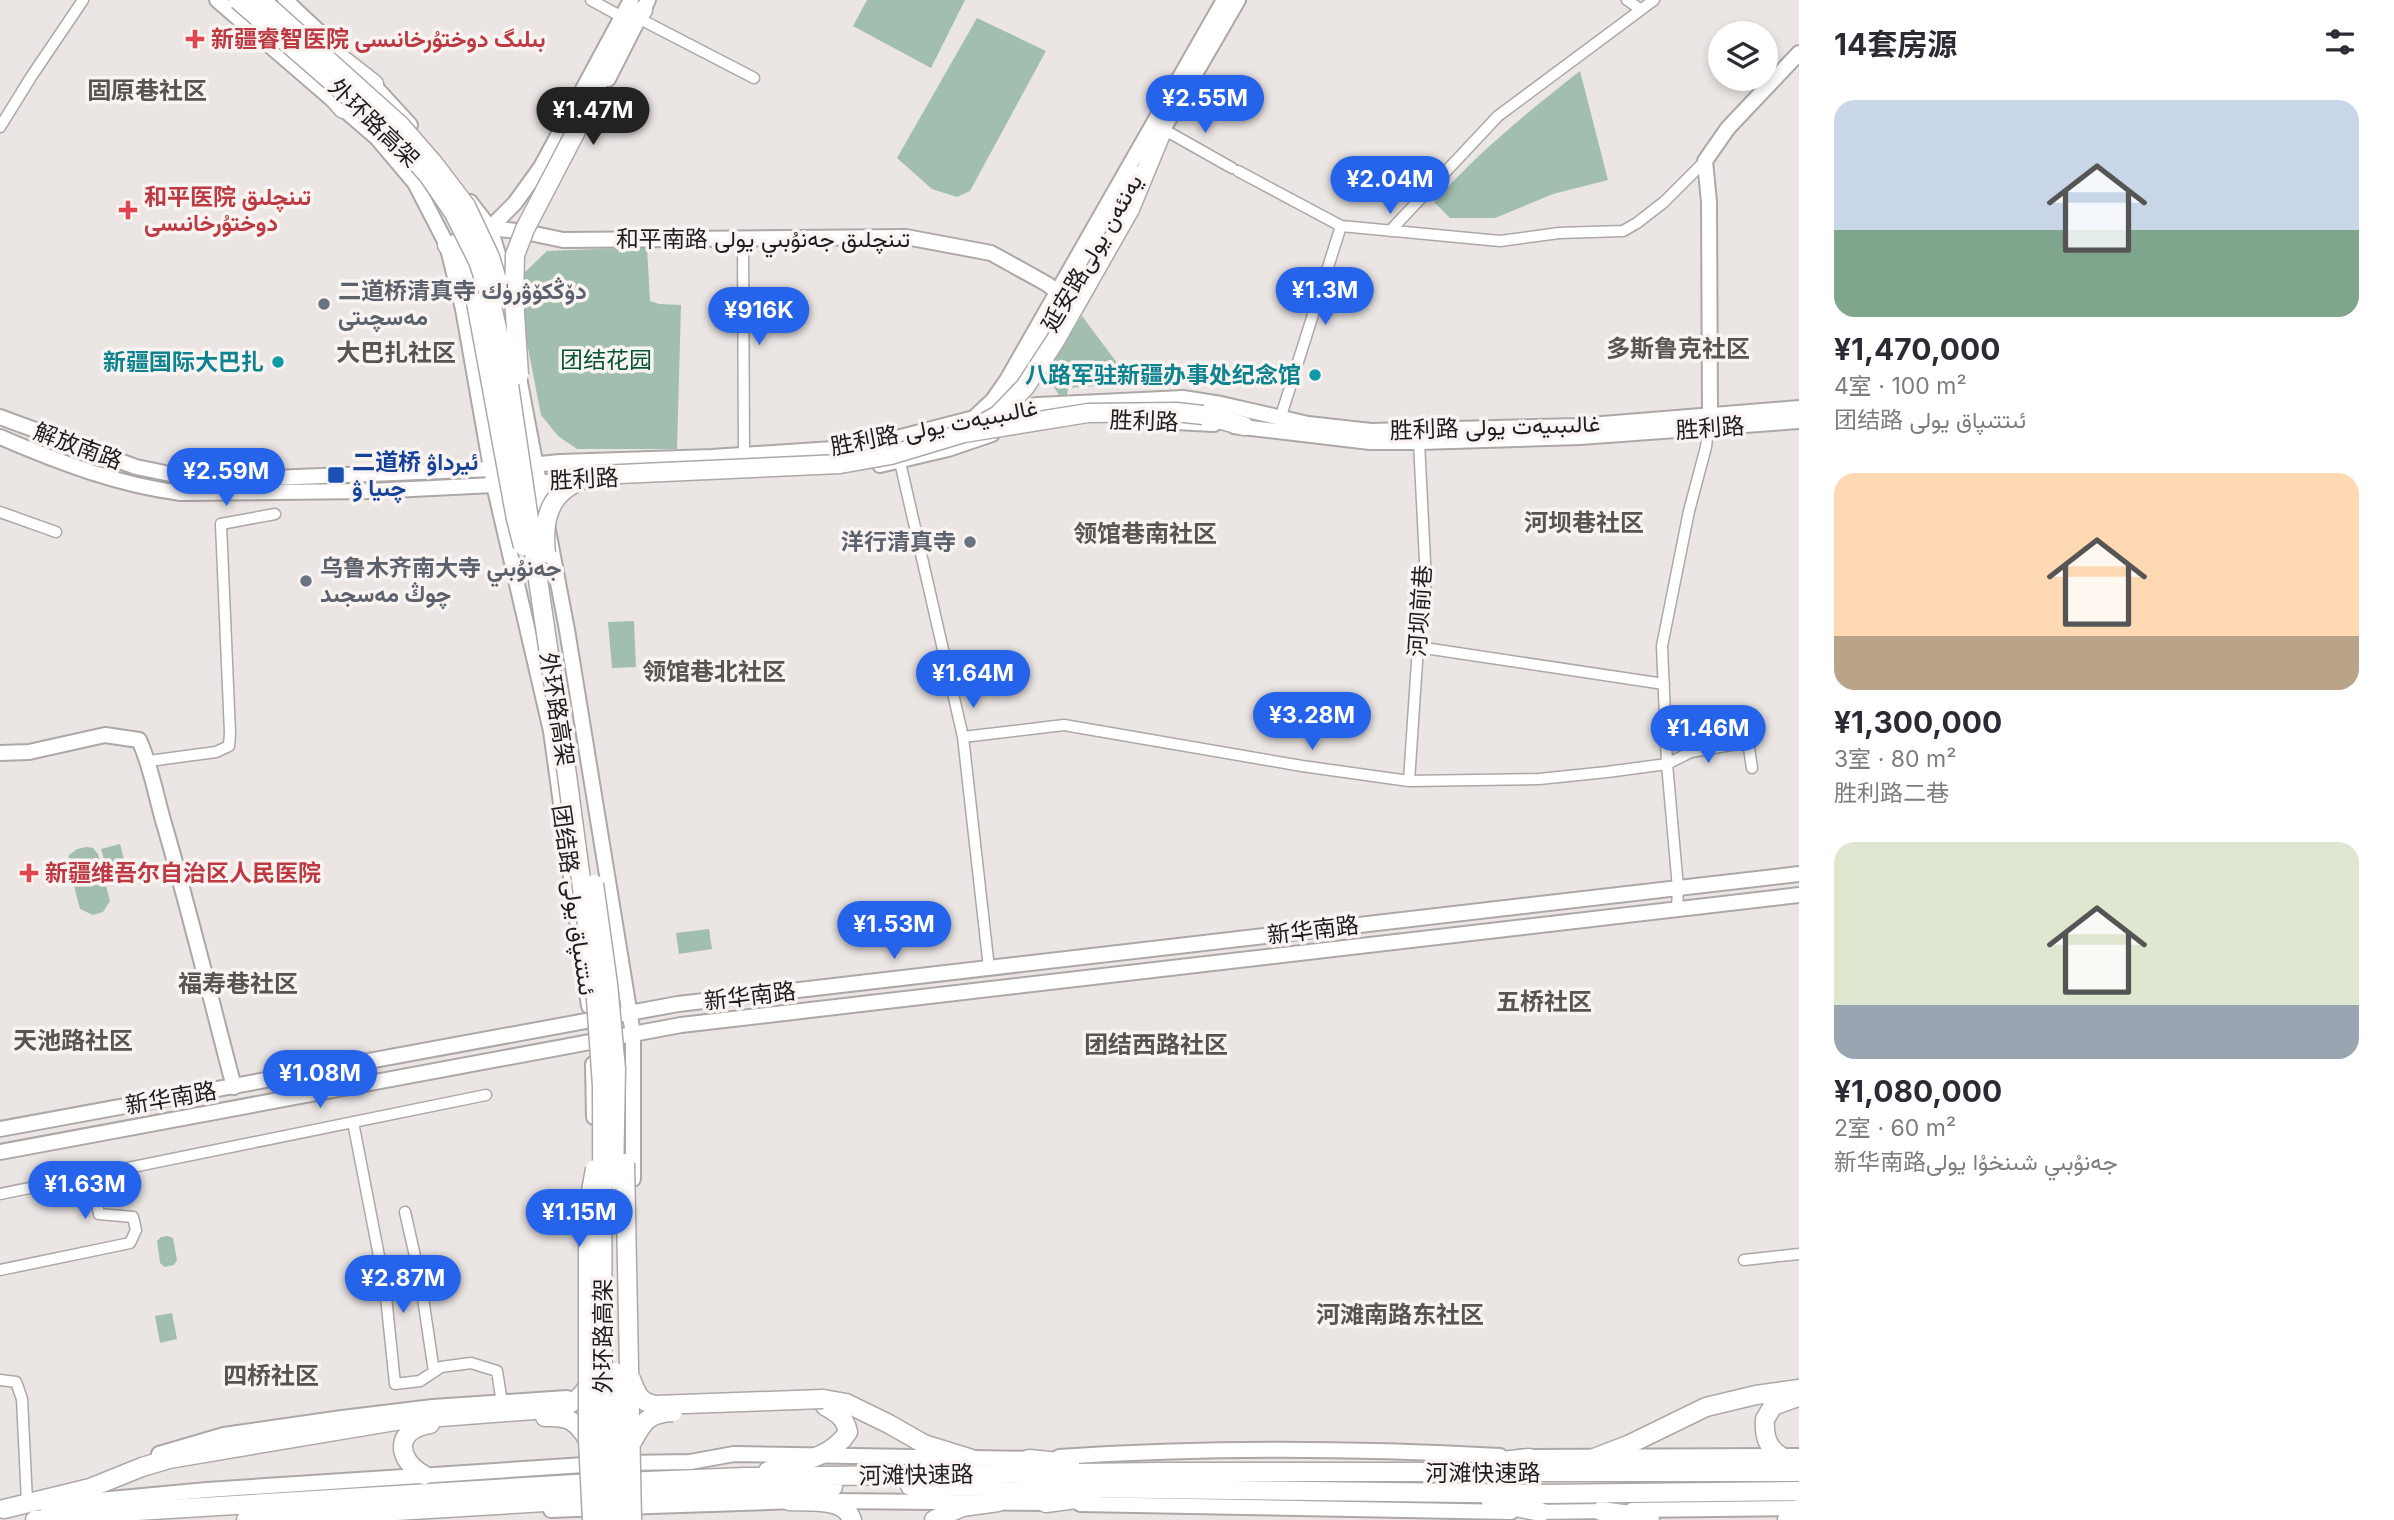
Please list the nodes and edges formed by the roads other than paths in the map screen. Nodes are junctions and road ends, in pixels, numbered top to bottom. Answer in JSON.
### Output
{"nodes":[{"id":1,"x":83,"y":0,"type":"edge"},
{"id":2,"x":217,"y":0,"type":"edge"},
{"id":3,"x":248,"y":0,"type":"edge"},
{"id":4,"x":261,"y":0,"type":"edge"},
{"id":5,"x":274,"y":0,"type":"edge"},
{"id":6,"x":285,"y":0,"type":"edge"},
{"id":7,"x":591,"y":0,"type":"edge"},
{"id":8,"x":1224,"y":0,"type":"edge"},
{"id":9,"x":1238,"y":0,"type":"edge"},
{"id":10,"x":1627,"y":0,"type":"edge"},
{"id":11,"x":1654,"y":0,"type":"edge"},
{"id":12,"x":232,"y":5,"type":"edge"},
{"id":13,"x":640,"y":7,"type":"edge"},
{"id":14,"x":1640,"y":9,"type":"junction"},
{"id":15,"x":622,"y":17,"type":"junction"},
{"id":16,"x":1799,"y":53,"type":"edge"},
{"id":17,"x":754,"y":78,"type":"dead end"},
{"id":18,"x":374,"y":84,"type":"junction"},
{"id":19,"x":343,"y":109,"type":"junction"},
{"id":20,"x":0,"y":127,"type":"edge"},
{"id":21,"x":1164,"y":129,"type":"junction"},
{"id":22,"x":1705,"y":161,"type":"junction"},
{"id":23,"x":1341,"y":226,"type":"junction"},
{"id":24,"x":489,"y":228,"type":"junction"},
{"id":25,"x":1390,"y":231,"type":"junction"},
{"id":26,"x":525,"y":232,"type":"junction"},
{"id":27,"x":743,"y":239,"type":"junction"},
{"id":28,"x":447,"y":245,"type":"junction"},
{"id":29,"x":506,"y":279,"type":"junction"},
{"id":30,"x":1061,"y":295,"type":"junction"},
{"id":31,"x":519,"y":375,"type":"junction"},
{"id":32,"x":1799,"y":408,"type":"edge"},
{"id":33,"x":1005,"y":410,"type":"junction"},
{"id":34,"x":976,"y":416,"type":"junction"},
{"id":35,"x":0,"y":417,"type":"edge"},
{"id":36,"x":1280,"y":419,"type":"junction"},
{"id":37,"x":1799,"y":421,"type":"edge"},
{"id":38,"x":1709,"y":422,"type":"junction"},
{"id":39,"x":1244,"y":426,"type":"junction"},
{"id":40,"x":964,"y":433,"type":"junction"},
{"id":41,"x":990,"y":435,"type":"junction"},
{"id":42,"x":0,"y":438,"type":"edge"},
{"id":43,"x":1419,"y":442,"type":"junction"},
{"id":44,"x":744,"y":455,"type":"junction"},
{"id":45,"x":900,"y":462,"type":"junction"},
{"id":46,"x":536,"y":465,"type":"junction"},
{"id":47,"x":492,"y":469,"type":"junction"},
{"id":48,"x":539,"y":481,"type":"junction"},
{"id":49,"x":494,"y":485,"type":"junction"},
{"id":50,"x":0,"y":512,"type":"edge"},
{"id":51,"x":275,"y":514,"type":"dead end"},
{"id":52,"x":56,"y":532,"type":"dead end"},
{"id":53,"x":546,"y":553,"type":"junction"},
{"id":54,"x":546,"y":637,"type":"junction"},
{"id":55,"x":1418,"y":647,"type":"junction"},
{"id":56,"x":1664,"y":684,"type":"junction"},
{"id":57,"x":963,"y":737,"type":"junction"},
{"id":58,"x":0,"y":754,"type":"edge"},
{"id":59,"x":149,"y":761,"type":"junction"},
{"id":60,"x":1667,"y":764,"type":"junction"},
{"id":61,"x":1752,"y":768,"type":"dead end"},
{"id":62,"x":1409,"y":780,"type":"junction"},
{"id":63,"x":1799,"y":874,"type":"edge"},
{"id":64,"x":1678,"y":888,"type":"junction"},
{"id":65,"x":1799,"y":895,"type":"edge"},
{"id":66,"x":1677,"y":910,"type":"junction"},
{"id":67,"x":989,"y":968,"type":"junction"},
{"id":68,"x":856,"y":983,"type":"junction"},
{"id":69,"x":859,"y":1004,"type":"junction"},
{"id":70,"x":631,"y":1013,"type":"junction"},
{"id":71,"x":591,"y":1020,"type":"junction"},
{"id":72,"x":633,"y":1034,"type":"junction"},
{"id":73,"x":592,"y":1042,"type":"junction"},
{"id":74,"x":234,"y":1087,"type":"junction"},
{"id":75,"x":486,"y":1095,"type":"dead end"},
{"id":76,"x":615,"y":1096,"type":"junction"},
{"id":77,"x":353,"y":1122,"type":"junction"},
{"id":78,"x":0,"y":1129,"type":"edge"},
{"id":79,"x":602,"y":1139,"type":"junction"},
{"id":80,"x":0,"y":1152,"type":"edge"},
{"id":81,"x":92,"y":1176,"type":"junction"},
{"id":82,"x":0,"y":1194,"type":"edge"},
{"id":83,"x":405,"y":1212,"type":"dead end"},
{"id":84,"x":1799,"y":1254,"type":"edge"},
{"id":85,"x":1744,"y":1260,"type":"dead end"},
{"id":86,"x":0,"y":1270,"type":"edge"},
{"id":87,"x":598,"y":1355,"type":"junction"},
{"id":88,"x":434,"y":1372,"type":"junction"},
{"id":89,"x":628,"y":1373,"type":"junction"},
{"id":90,"x":0,"y":1380,"type":"edge"},
{"id":91,"x":588,"y":1385,"type":"junction"},
{"id":92,"x":1799,"y":1389,"type":"edge"},
{"id":93,"x":1799,"y":1396,"type":"edge"},
{"id":94,"x":502,"y":1403,"type":"junction"},
{"id":95,"x":824,"y":1403,"type":"junction"},
{"id":96,"x":588,"y":1440,"type":"junction"},
{"id":97,"x":630,"y":1446,"type":"junction"},
{"id":98,"x":821,"y":1455,"type":"junction"},
{"id":99,"x":1790,"y":1457,"type":"edge"},
{"id":100,"x":1529,"y":1458,"type":"junction"},
{"id":101,"x":1594,"y":1458,"type":"junction"},
{"id":102,"x":972,"y":1459,"type":"junction"},
{"id":103,"x":1029,"y":1459,"type":"junction"},
{"id":104,"x":643,"y":1462,"type":"junction"},
{"id":105,"x":579,"y":1464,"type":"junction"},
{"id":106,"x":416,"y":1470,"type":"junction"},
{"id":107,"x":1799,"y":1472,"type":"edge"},
{"id":108,"x":745,"y":1477,"type":"junction"},
{"id":109,"x":1156,"y":1480,"type":"junction"},
{"id":110,"x":1404,"y":1482,"type":"junction"},
{"id":111,"x":1799,"y":1491,"type":"edge"},
{"id":112,"x":64,"y":1496,"type":"junction"},
{"id":113,"x":27,"y":1501,"type":"junction"},
{"id":114,"x":789,"y":1501,"type":"junction"},
{"id":115,"x":998,"y":1502,"type":"junction"},
{"id":116,"x":1045,"y":1503,"type":"junction"},
{"id":117,"x":648,"y":1506,"type":"junction"},
{"id":118,"x":1799,"y":1508,"type":"edge"},
{"id":119,"x":2,"y":1509,"type":"edge"},
{"id":120,"x":1601,"y":1511,"type":"junction"},
{"id":121,"x":1541,"y":1512,"type":"junction"},
{"id":122,"x":466,"y":1513,"type":"junction"},
{"id":123,"x":595,"y":1517,"type":"edge"},
{"id":124,"x":1647,"y":1519,"type":"edge"},
{"id":125,"x":34,"y":1520,"type":"edge"},
{"id":126,"x":246,"y":1520,"type":"edge"},
{"id":127,"x":389,"y":1520,"type":"edge"},
{"id":128,"x":443,"y":1520,"type":"edge"},
{"id":129,"x":619,"y":1520,"type":"edge"},
{"id":130,"x":634,"y":1520,"type":"edge"},
{"id":131,"x":852,"y":1520,"type":"edge"},
{"id":132,"x":934,"y":1520,"type":"edge"},
{"id":133,"x":1787,"y":1520,"type":"edge"}],
"edges":[{"from":1,"to":20,"type":"street"},
{"from":2,"to":12,"type":"main road","name":"团结路 ئىتتىپاق يولى"},
{"from":3,"to":12,"type":"main road"},
{"from":4,"to":31,"type":"highway","name":"外环路高架","bridge":true},
{"from":5,"to":18,"type":"highway"},
{"from":6,"to":18,"type":"main road"},
{"from":7,"to":15,"type":"street"},
{"from":8,"to":30,"type":"main road"},
{"from":9,"to":21,"type":"main road","name":"延安路يەنئەن يولى"},
{"from":10,"to":14,"type":"street"},
{"from":11,"to":14,"type":"street"},
{"from":12,"to":19,"type":"main road","name":"团结路 ئىتتىپاق يولى"},
{"from":12,"to":19,"type":"highway"},
{"from":12,"to":54,"type":"highway","name":"外环路高架","bridge":true},
{"from":13,"to":15,"type":"main road"},
{"from":13,"to":17,"type":"street"},
{"from":13,"to":26,"type":"main road","name":"团结路 ئىتتىپاق يولى"},
{"from":13,"to":31,"type":"highway","bridge":true},
{"from":14,"to":25,"type":"street"},
{"from":15,"to":24,"type":"main road"},
{"from":16,"to":22,"type":"main road"},
{"from":18,"to":24,"type":"main road"},
{"from":19,"to":28,"type":"main road","name":"团结路 ئىتتىپاق يولى"},
{"from":21,"to":23,"type":"street"},
{"from":21,"to":30,"type":"main road","name":"延安路يەنئەن يولى"},
{"from":21,"to":40,"type":"highway","bridge":true},
{"from":22,"to":25,"type":"street"},
{"from":22,"to":38,"type":"main road"},
{"from":23,"to":25,"type":"street"},
{"from":23,"to":36,"type":"street"},
{"from":24,"to":26,"type":"main road","name":"和平南路 تىنچلىق جەنۇبىي يولى"},
{"from":24,"to":28,"type":"main road"},
{"from":24,"to":29,"type":"main road"},
{"from":26,"to":27,"type":"main road","name":"和平南路 تىنچلىق جەنۇبىي يولى"},
{"from":26,"to":29,"type":"main road","name":"团结路 ئىتتىپاق يولى"},
{"from":27,"to":30,"type":"main road","name":"和平南路 تىنچلىق جەنۇبىي يولى"},
{"from":27,"to":44,"type":"street"},
{"from":28,"to":47,"type":"main road","name":"团结路 ئىتتىپاق يولى"},
{"from":28,"to":54,"type":"highway","bridge":true},
{"from":29,"to":46,"type":"main road","name":"团结路 ئىتتىپاق يولى"},
{"from":30,"to":33,"type":"main road","name":"延安路يەنئەن يولى"},
{"from":30,"to":34,"type":"main road"},
{"from":31,"to":53,"type":"highway","name":"外环路高架","bridge":true},
{"from":32,"to":38,"type":"main road","name":"胜利路"},
{"from":33,"to":34,"type":"main road","name":"胜利路 غالىبىيەت يولى"},
{"from":33,"to":36,"type":"main road","name":"胜利路 غالىبىيەت يولى"},
{"from":33,"to":41,"type":"main road","name":"延安路يەنئەن يولى"},
{"from":34,"to":44,"type":"main road","name":"胜利路 غالىبىيەت يولى"},
{"from":35,"to":47,"type":"main road","name":"解放南路"},
{"from":36,"to":38,"type":"main road","name":"胜利路 غالىبىيەت يولى"},
{"from":37,"to":38,"type":"main road","name":"胜利路"},
{"from":38,"to":43,"type":"main road","name":"胜利路"},
{"from":38,"to":56,"type":"street"},
{"from":39,"to":40,"type":"highway","bridge":true},
{"from":39,"to":41,"type":"main road","name":"胜利路"},
{"from":39,"to":43,"type":"main road","name":"胜利路"},
{"from":40,"to":53,"type":"highway","bridge":true},
{"from":41,"to":45,"type":"main road","name":"胜利路"},
{"from":42,"to":49,"type":"main road","name":"胜利路"},
{"from":43,"to":55,"type":"street","name":"河坝前巷"},
{"from":44,"to":46,"type":"main road","name":"胜利路 غالىبىيەت يولى"},
{"from":45,"to":48,"type":"main road","name":"胜利路"},
{"from":45,"to":57,"type":"street"},
{"from":46,"to":47,"type":"main road","name":"胜利路 غالىبىيەت يولى"},
{"from":46,"to":48,"type":"main road","name":"团结路 ئىتتىپاق يولى"},
{"from":47,"to":49,"type":"main road","name":"团结路 ئىتتىپاق يولى"},
{"from":48,"to":49,"type":"main road","name":"胜利路"},
{"from":48,"to":70,"type":"main road","name":"团结路 ئىتتىپاق يولى"},
{"from":49,"to":71,"type":"main road","name":"团结路 ئىتتىپاق يولى"},
{"from":50,"to":52,"type":"street"},
{"from":51,"to":59,"type":"street"},
{"from":53,"to":76,"type":"highway","name":"外环路高架","bridge":true},
{"from":54,"to":79,"type":"highway","name":"外环路高架","bridge":true},
{"from":55,"to":56,"type":"street"},
{"from":55,"to":62,"type":"street","name":"河坝前巷"},
{"from":56,"to":60,"type":"street"},
{"from":57,"to":62,"type":"street"},
{"from":57,"to":67,"type":"street"},
{"from":58,"to":59,"type":"main road"},
{"from":59,"to":74,"type":"main road"},
{"from":60,"to":61,"type":"street"},
{"from":60,"to":62,"type":"street"},
{"from":60,"to":64,"type":"street"},
{"from":63,"to":64,"type":"main road","name":"新华南路"},
{"from":64,"to":66,"type":"street"},
{"from":64,"to":67,"type":"main road","name":"新华南路"},
{"from":65,"to":66,"type":"main road","name":"新华南路"},
{"from":66,"to":69,"type":"main road","name":"新华南路"},
{"from":67,"to":68,"type":"main road","name":"新华南路"},
{"from":68,"to":69,"type":"main road"},
{"from":68,"to":70,"type":"main road","name":"新华南路"},
{"from":69,"to":72,"type":"main road","name":"新华南路"},
{"from":70,"to":71,"type":"main road","name":"新华南路"},
{"from":70,"to":72,"type":"main road","name":"团结路 ئىتتىپاق يولى"},
{"from":71,"to":73,"type":"main road","name":"团结路 ئىتتىپاق يولى"},
{"from":71,"to":74,"type":"main road","name":"新华南路"},
{"from":72,"to":73,"type":"main road","name":"新华南路"},
{"from":72,"to":104,"type":"main road","name":"团结路 ئىتتىپاق يولى"},
{"from":73,"to":80,"type":"main road","name":"新华南路"},
{"from":73,"to":87,"type":"main road","name":"团结路 ئىتتىپاق يولى"},
{"from":74,"to":78,"type":"main road","name":"新华南路"},
{"from":75,"to":77,"type":"street"},
{"from":76,"to":89,"type":"highway","bridge":true},
{"from":76,"to":129,"type":"highway","name":"外环路高架","bridge":true},
{"from":77,"to":81,"type":"street"},
{"from":77,"to":88,"type":"street"},
{"from":79,"to":91,"type":"highway","bridge":true},
{"from":79,"to":123,"type":"highway","name":"外环路高架","bridge":true},
{"from":81,"to":82,"type":"street"},
{"from":81,"to":86,"type":"street"},
{"from":83,"to":88,"type":"street"},
{"from":84,"to":85,"type":"street"},
{"from":87,"to":94,"type":"main road"},
{"from":87,"to":105,"type":"main road","name":"团结路 ئىتتىپاق يولى"},
{"from":88,"to":94,"type":"street"},
{"from":89,"to":95,"type":"highway","bridge":true},
{"from":89,"to":97,"type":"highway","bridge":true},
{"from":90,"to":113,"type":"street"},
{"from":91,"to":96,"type":"highway","bridge":true},
{"from":91,"to":112,"type":"highway"},
{"from":92,"to":101,"type":"highway"},
{"from":93,"to":99,"type":"highway"},
{"from":94,"to":112,"type":"main road"},
{"from":95,"to":97,"type":"highway","bridge":true},
{"from":95,"to":98,"type":"highway"},
{"from":95,"to":102,"type":"highway"},
{"from":96,"to":106,"type":"highway"},
{"from":96,"to":123,"type":"highway","bridge":true},
{"from":97,"to":130,"type":"highway","bridge":true},
{"from":98,"to":102,"type":"main road"},
{"from":98,"to":104,"type":"main road"},
{"from":98,"to":108,"type":"highway"},
{"from":99,"to":101,"type":"main road"},
{"from":100,"to":101,"type":"main road"},
{"from":100,"to":103,"type":"main road"},
{"from":100,"to":110,"type":"highway"},
{"from":102,"to":103,"type":"main road"},
{"from":103,"to":109,"type":"highway"},
{"from":104,"to":105,"type":"main road"},
{"from":105,"to":106,"type":"main road"},
{"from":106,"to":119,"type":"main road"},
{"from":107,"to":110,"type":"highway","name":"河滩快速路"},
{"from":108,"to":109,"type":"highway","name":"河滩快速路"},
{"from":108,"to":125,"type":"highway","name":"河滩快速路"},
{"from":109,"to":110,"type":"highway","name":"河滩快速路"},
{"from":109,"to":116,"type":"highway"},
{"from":109,"to":126,"type":"highway","name":"河滩快速路"},
{"from":110,"to":111,"type":"highway","name":"河滩快速路"},
{"from":110,"to":121,"type":"highway"},
{"from":112,"to":113,"type":"highway"},
{"from":113,"to":119,"type":"highway"},
{"from":114,"to":115,"type":"main road"},
{"from":114,"to":117,"type":"main road"},
{"from":114,"to":131,"type":"highway"},
{"from":115,"to":116,"type":"main road"},
{"from":115,"to":132,"type":"highway"},
{"from":116,"to":121,"type":"main road"},
{"from":117,"to":123,"type":"main road"},
{"from":117,"to":130,"type":"main road"},
{"from":118,"to":120,"type":"main road"},
{"from":118,"to":133,"type":"highway"},
{"from":120,"to":121,"type":"main road"},
{"from":120,"to":124,"type":"highway"},
{"from":122,"to":123,"type":"main road"},
{"from":122,"to":127,"type":"main road"},
{"from":122,"to":128,"type":"highway"}]}
